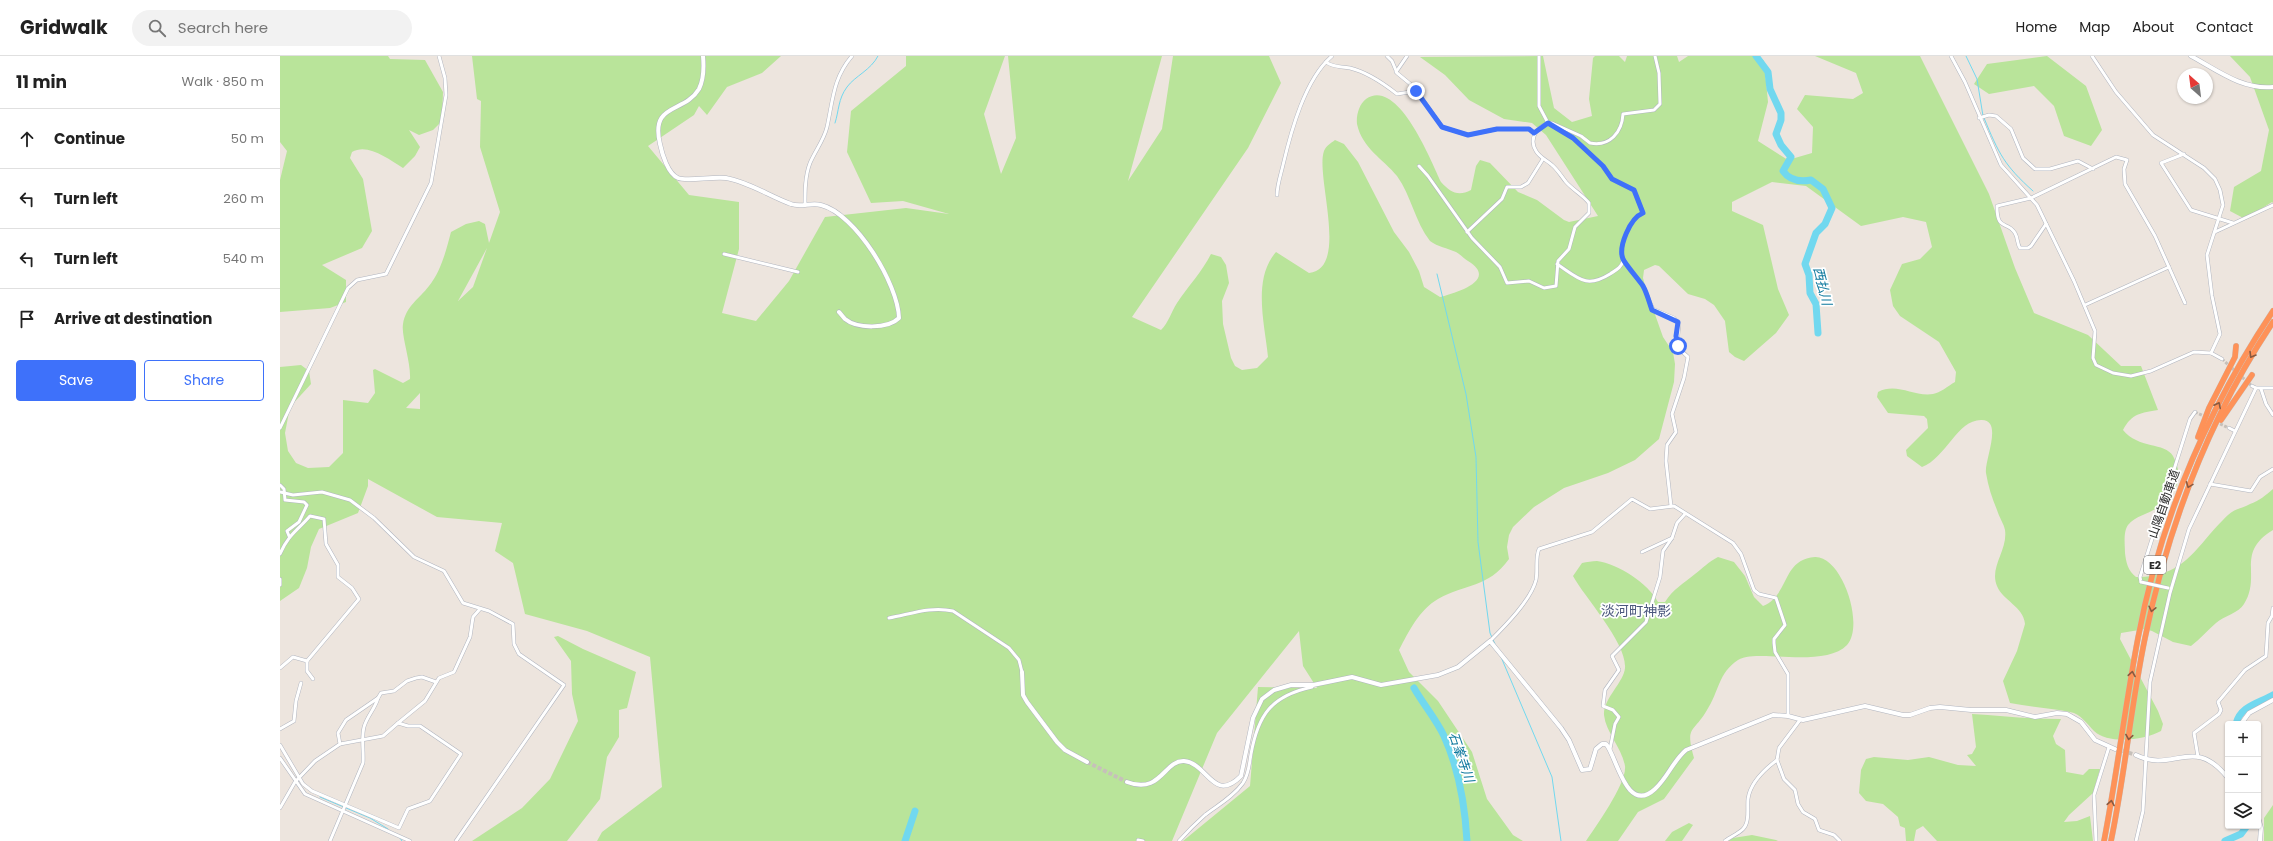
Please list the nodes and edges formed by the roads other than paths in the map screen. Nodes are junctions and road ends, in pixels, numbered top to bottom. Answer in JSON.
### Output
{"nodes":[{"id":1,"x":439,"y":56,"type":"edge"},
{"id":2,"x":703,"y":56,"type":"edge"},
{"id":3,"x":852,"y":56,"type":"edge"},
{"id":4,"x":1332,"y":56,"type":"edge"},
{"id":5,"x":1387,"y":56,"type":"edge"},
{"id":6,"x":1408,"y":56,"type":"edge"},
{"id":7,"x":1539,"y":56,"type":"edge"},
{"id":8,"x":1655,"y":56,"type":"edge"},
{"id":9,"x":1951,"y":56,"type":"edge"},
{"id":10,"x":2092,"y":56,"type":"edge"},
{"id":11,"x":2191,"y":56,"type":"edge"},
{"id":12,"x":1326,"y":62,"type":"junction"},
{"id":13,"x":1396,"y":72,"type":"junction"},
{"id":14,"x":2273,"y":87,"type":"edge"},
{"id":15,"x":1416,"y":91,"type":"junction"},
{"id":16,"x":1979,"y":118,"type":"junction"},
{"id":17,"x":1548,"y":123,"type":"junction"},
{"id":18,"x":1534,"y":133,"type":"junction"},
{"id":19,"x":2184,"y":154,"type":"junction"},
{"id":20,"x":1543,"y":159,"type":"junction"},
{"id":21,"x":1419,"y":166,"type":"dead end"},
{"id":22,"x":2093,"y":169,"type":"junction"},
{"id":23,"x":1277,"y":195,"type":"dead end"},
{"id":24,"x":2031,"y":198,"type":"junction"},
{"id":25,"x":805,"y":205,"type":"junction"},
{"id":26,"x":2273,"y":205,"type":"edge"},
{"id":27,"x":2219,"y":219,"type":"junction"},
{"id":28,"x":2046,"y":224,"type":"junction"},
{"id":29,"x":2232,"y":224,"type":"junction"},
{"id":30,"x":1467,"y":232,"type":"junction"},
{"id":31,"x":2215,"y":232,"type":"junction"},
{"id":32,"x":724,"y":254,"type":"dead end"},
{"id":33,"x":1623,"y":261,"type":"junction"},
{"id":34,"x":1557,"y":264,"type":"junction"},
{"id":35,"x":2169,"y":267,"type":"junction"},
{"id":36,"x":798,"y":272,"type":"dead end"},
{"id":37,"x":2185,"y":303,"type":"dead end"},
{"id":38,"x":2085,"y":305,"type":"junction"},
{"id":39,"x":2273,"y":311,"type":"edge"},
{"id":40,"x":839,"y":312,"type":"dead end"},
{"id":41,"x":2273,"y":322,"type":"edge"},
{"id":42,"x":2236,"y":346,"type":"dead end"},
{"id":43,"x":2211,"y":353,"type":"junction"},
{"id":44,"x":2222,"y":359,"type":"tunnel mouth"},
{"id":45,"x":2252,"y":376,"type":"dead end"},
{"id":46,"x":2252,"y":386,"type":"tunnel mouth"},
{"id":47,"x":2256,"y":388,"type":"junction"},
{"id":48,"x":2273,"y":388,"type":"edge"},
{"id":49,"x":2261,"y":389,"type":"junction"},
{"id":50,"x":2195,"y":412,"type":"dead end"},
{"id":51,"x":2273,"y":415,"type":"edge"},
{"id":52,"x":280,"y":428,"type":"edge"},
{"id":53,"x":2228,"y":428,"type":"tunnel mouth"},
{"id":54,"x":2235,"y":431,"type":"junction"},
{"id":55,"x":2199,"y":461,"type":"junction"},
{"id":56,"x":2273,"y":469,"type":"edge"},
{"id":57,"x":2210,"y":484,"type":"junction"},
{"id":58,"x":280,"y":485,"type":"edge"},
{"id":59,"x":280,"y":492,"type":"edge"},
{"id":60,"x":284,"y":493,"type":"junction"},
{"id":61,"x":2178,"y":496,"type":"junction"},
{"id":62,"x":1671,"y":506,"type":"junction"},
{"id":63,"x":1685,"y":514,"type":"junction"},
{"id":64,"x":289,"y":536,"type":"junction"},
{"id":65,"x":1672,"y":538,"type":"junction"},
{"id":66,"x":1642,"y":552,"type":"dead end"},
{"id":67,"x":280,"y":554,"type":"edge"},
{"id":68,"x":280,"y":579,"type":"edge"},
{"id":69,"x":280,"y":585,"type":"edge"},
{"id":70,"x":2169,"y":588,"type":"junction"},
{"id":71,"x":2273,"y":608,"type":"edge"},
{"id":72,"x":480,"y":609,"type":"junction"},
{"id":73,"x":2273,"y":616,"type":"edge"},
{"id":74,"x":889,"y":618,"type":"dead end"},
{"id":75,"x":1490,"y":641,"type":"junction"},
{"id":76,"x":307,"y":661,"type":"junction"},
{"id":77,"x":280,"y":668,"type":"edge"},
{"id":78,"x":1022,"y":672,"type":"joint"},
{"id":79,"x":313,"y":679,"type":"dead end"},
{"id":80,"x":436,"y":682,"type":"junction"},
{"id":81,"x":301,"y":684,"type":"dead end"},
{"id":82,"x":1313,"y":685,"type":"junction"},
{"id":83,"x":378,"y":698,"type":"junction"},
{"id":84,"x":2273,"y":700,"type":"edge"},
{"id":85,"x":1788,"y":716,"type":"junction"},
{"id":86,"x":1800,"y":720,"type":"junction"},
{"id":87,"x":2243,"y":721,"type":"edge"},
{"id":88,"x":398,"y":723,"type":"junction"},
{"id":89,"x":280,"y":729,"type":"edge"},
{"id":90,"x":363,"y":741,"type":"junction"},
{"id":91,"x":340,"y":744,"type":"junction"},
{"id":92,"x":280,"y":745,"type":"edge"},
{"id":93,"x":2109,"y":747,"type":"junction"},
{"id":94,"x":2115,"y":748,"type":"tunnel mouth"},
{"id":95,"x":1610,"y":749,"type":"junction"},
{"id":96,"x":2136,"y":755,"type":"tunnel mouth"},
{"id":97,"x":2198,"y":757,"type":"junction"},
{"id":98,"x":280,"y":758,"type":"edge"},
{"id":99,"x":1777,"y":760,"type":"junction"},
{"id":100,"x":2145,"y":760,"type":"junction"},
{"id":101,"x":1087,"y":762,"type":"tunnel mouth"},
{"id":102,"x":2225,"y":774,"type":"edge"},
{"id":103,"x":300,"y":778,"type":"junction"},
{"id":104,"x":295,"y":782,"type":"junction"},
{"id":105,"x":1127,"y":782,"type":"tunnel mouth"},
{"id":106,"x":346,"y":805,"type":"junction"},
{"id":107,"x":281,"y":806,"type":"edge"},
{"id":108,"x":343,"y":812,"type":"junction"},
{"id":109,"x":2261,"y":829,"type":"edge"},
{"id":110,"x":1138,"y":840,"type":"dead end"},
{"id":111,"x":330,"y":841,"type":"edge"},
{"id":112,"x":410,"y":841,"type":"edge"},
{"id":113,"x":456,"y":841,"type":"edge"},
{"id":114,"x":1143,"y":841,"type":"edge"},
{"id":115,"x":1179,"y":841,"type":"edge"},
{"id":116,"x":1725,"y":841,"type":"edge"},
{"id":117,"x":1840,"y":841,"type":"edge"},
{"id":118,"x":2096,"y":841,"type":"edge"},
{"id":119,"x":2104,"y":841,"type":"edge"},
{"id":120,"x":2111,"y":841,"type":"edge"},
{"id":121,"x":2136,"y":841,"type":"edge"},
{"id":122,"x":2260,"y":841,"type":"edge"}],
"edges":[{"from":1,"to":52,"type":"street"},
{"from":2,"to":25,"type":"street"},
{"from":3,"to":25,"type":"street"},
{"from":4,"to":12,"type":"street"},
{"from":5,"to":13,"type":"street"},
{"from":6,"to":13,"type":"street"},
{"from":7,"to":17,"type":"street"},
{"from":8,"to":17,"type":"street"},
{"from":9,"to":16,"type":"street"},
{"from":10,"to":19,"type":"street"},
{"from":11,"to":14,"type":"street"},
{"from":12,"to":15,"type":"street"},
{"from":12,"to":23,"type":"street"},
{"from":13,"to":15,"type":"street"},
{"from":15,"to":18,"type":"street"},
{"from":16,"to":22,"type":"street"},
{"from":16,"to":24,"type":"street"},
{"from":17,"to":18,"type":"street"},
{"from":17,"to":33,"type":"street"},
{"from":18,"to":20,"type":"street"},
{"from":19,"to":27,"type":"street"},
{"from":19,"to":27,"type":"street"},
{"from":20,"to":30,"type":"street"},
{"from":20,"to":34,"type":"street"},
{"from":21,"to":30,"type":"street"},
{"from":22,"to":24,"type":"street"},
{"from":22,"to":35,"type":"street"},
{"from":24,"to":28,"type":"street"},
{"from":24,"to":28,"type":"street"},
{"from":25,"to":40,"type":"street"},
{"from":26,"to":29,"type":"street"},
{"from":27,"to":29,"type":"street"},
{"from":27,"to":31,"type":"street"},
{"from":28,"to":38,"type":"street"},
{"from":29,"to":31,"type":"street"},
{"from":30,"to":34,"type":"street"},
{"from":31,"to":43,"type":"street"},
{"from":32,"to":36,"type":"street"},
{"from":33,"to":34,"type":"street"},
{"from":33,"to":62,"type":"street"},
{"from":35,"to":37,"type":"street"},
{"from":35,"to":38,"type":"street"},
{"from":38,"to":43,"type":"street"},
{"from":61,"to":39,"type":"highway","name":"山陽自動車道","number":"E2","one_way":true},
{"from":41,"to":55,"type":"highway","name":"山陽自動車道","number":"E2","one_way":true},
{"from":42,"to":61,"type":"highway"},
{"from":43,"to":44,"type":"street"},
{"from":45,"to":55,"type":"highway"},
{"from":46,"to":47,"type":"street"},
{"from":47,"to":49,"type":"street"},
{"from":47,"to":54,"type":"street"},
{"from":48,"to":49,"type":"street"},
{"from":49,"to":51,"type":"street"},
{"from":50,"to":70,"type":"street","bridge":true},
{"from":53,"to":54,"type":"street"},
{"from":54,"to":57,"type":"street"},
{"from":55,"to":120,"type":"highway","name":"山陽自動車道","number":"E2","one_way":true},
{"from":56,"to":57,"type":"street"},
{"from":57,"to":70,"type":"street"},
{"from":58,"to":60,"type":"street"},
{"from":59,"to":60,"type":"street"},
{"from":60,"to":64,"type":"street"},
{"from":60,"to":72,"type":"street"},
{"from":119,"to":61,"type":"highway","name":"山陽自動車道","number":"E2","one_way":true},
{"from":62,"to":63,"type":"street"},
{"from":62,"to":75,"type":"street"},
{"from":63,"to":65,"type":"street"},
{"from":63,"to":85,"type":"street"},
{"from":64,"to":67,"type":"street"},
{"from":64,"to":76,"type":"street"},
{"from":65,"to":66,"type":"street"},
{"from":65,"to":95,"type":"street"},
{"from":68,"to":69,"type":"street"},
{"from":70,"to":100,"type":"street"},
{"from":71,"to":73,"type":"street"},
{"from":72,"to":80,"type":"street"},
{"from":72,"to":113,"type":"street"},
{"from":73,"to":97,"type":"street"},
{"from":74,"to":78,"type":"street"},
{"from":75,"to":82,"type":"street"},
{"from":75,"to":95,"type":"street"},
{"from":76,"to":77,"type":"street"},
{"from":76,"to":79,"type":"street"},
{"from":78,"to":101,"type":"street"},
{"from":80,"to":83,"type":"street"},
{"from":80,"to":88,"type":"street"},
{"from":81,"to":89,"type":"street"},
{"from":82,"to":105,"type":"street"},
{"from":82,"to":115,"type":"street"},
{"from":83,"to":90,"type":"street"},
{"from":83,"to":91,"type":"street"},
{"from":84,"to":87,"type":"street"},
{"from":85,"to":86,"type":"street"},
{"from":85,"to":95,"type":"street"},
{"from":86,"to":93,"type":"street"},
{"from":86,"to":99,"type":"street"},
{"from":88,"to":90,"type":"street"},
{"from":88,"to":106,"type":"street"},
{"from":90,"to":91,"type":"street"},
{"from":90,"to":106,"type":"street"},
{"from":91,"to":103,"type":"street"},
{"from":92,"to":103,"type":"street"},
{"from":93,"to":94,"type":"street"},
{"from":93,"to":118,"type":"street"},
{"from":96,"to":100,"type":"street"},
{"from":97,"to":100,"type":"street"},
{"from":97,"to":102,"type":"street"},
{"from":98,"to":104,"type":"street"},
{"from":99,"to":116,"type":"street"},
{"from":99,"to":117,"type":"street"},
{"from":100,"to":121,"type":"street"},
{"from":103,"to":104,"type":"street"},
{"from":103,"to":106,"type":"street"},
{"from":104,"to":107,"type":"street"},
{"from":104,"to":108,"type":"street"},
{"from":106,"to":108,"type":"street"},
{"from":108,"to":111,"type":"street"},
{"from":108,"to":112,"type":"street"},
{"from":109,"to":122,"type":"street"},
{"from":110,"to":114,"type":"street"}]}
